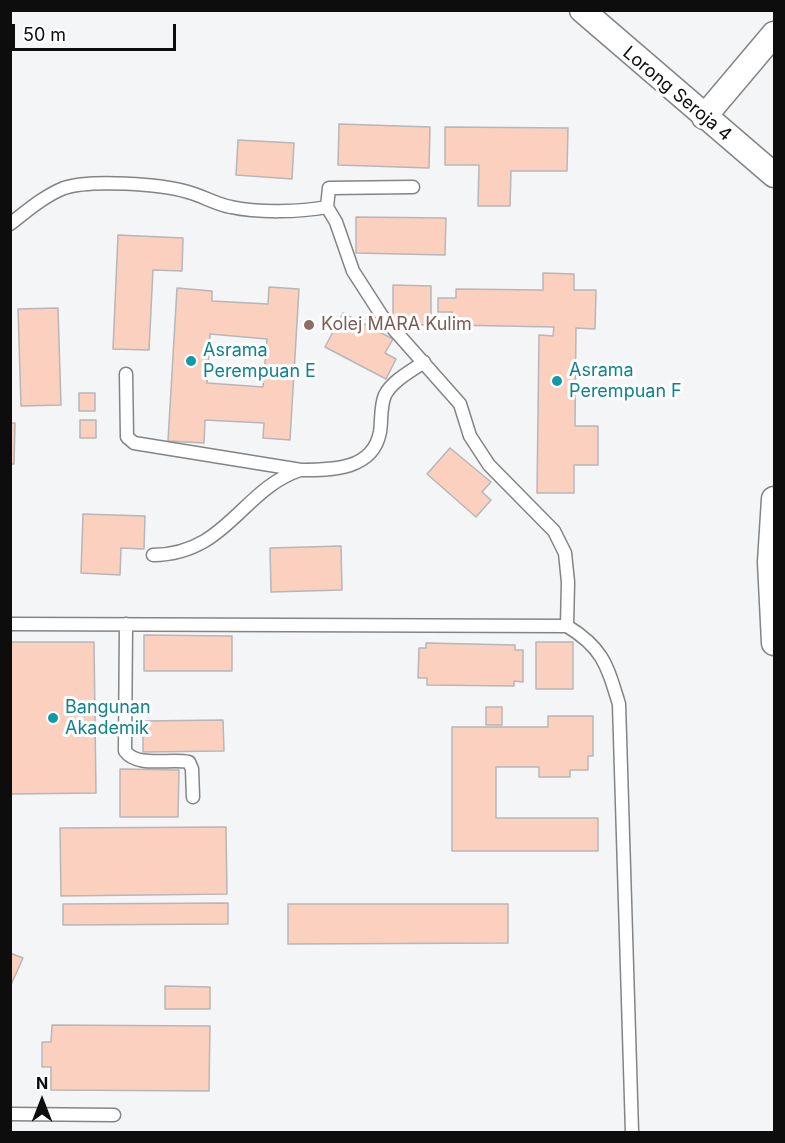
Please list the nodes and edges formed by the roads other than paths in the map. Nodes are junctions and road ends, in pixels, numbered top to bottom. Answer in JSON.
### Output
{"nodes":[{"id":1,"x":582,"y":10,"type":"edge"},
{"id":2,"x":774,"y":34,"type":"edge"},
{"id":3,"x":704,"y":117,"type":"junction"},
{"id":4,"x":774,"y":175,"type":"edge"},
{"id":5,"x":413,"y":187,"type":"dead end"},
{"id":6,"x":327,"y":207,"type":"junction"},
{"id":7,"x":10,"y":224,"type":"edge"},
{"id":8,"x":424,"y":362,"type":"junction"},
{"id":9,"x":126,"y":374,"type":"dead end"},
{"id":10,"x":301,"y":470,"type":"junction"},
{"id":11,"x":774,"y":500,"type":"edge"},
{"id":12,"x":153,"y":555,"type":"dead end"},
{"id":13,"x":10,"y":624,"type":"edge"},
{"id":14,"x":126,"y":624,"type":"junction"},
{"id":15,"x":567,"y":626,"type":"junction"},
{"id":16,"x":774,"y":643,"type":"edge"},
{"id":17,"x":193,"y":797,"type":"dead end"},
{"id":18,"x":10,"y":1114,"type":"edge"},
{"id":19,"x":114,"y":1115,"type":"dead end"},
{"id":20,"x":632,"y":1132,"type":"edge"}],
"edges":[{"from":1,"to":3,"type":"street","name":"Lorong Seroja 4"},
{"from":2,"to":3,"type":"street"},
{"from":3,"to":4,"type":"street","name":"Lorong Seroja 4"},
{"from":5,"to":6,"type":"lane"},
{"from":6,"to":7,"type":"lane"},
{"from":6,"to":8,"type":"lane"},
{"from":8,"to":10,"type":"lane"},
{"from":8,"to":15,"type":"lane"},
{"from":9,"to":10,"type":"lane"},
{"from":10,"to":12,"type":"lane"},
{"from":11,"to":16,"type":"street"},
{"from":13,"to":14,"type":"lane"},
{"from":14,"to":15,"type":"lane"},
{"from":14,"to":17,"type":"lane"},
{"from":15,"to":20,"type":"lane"},
{"from":18,"to":19,"type":"lane"}]}
